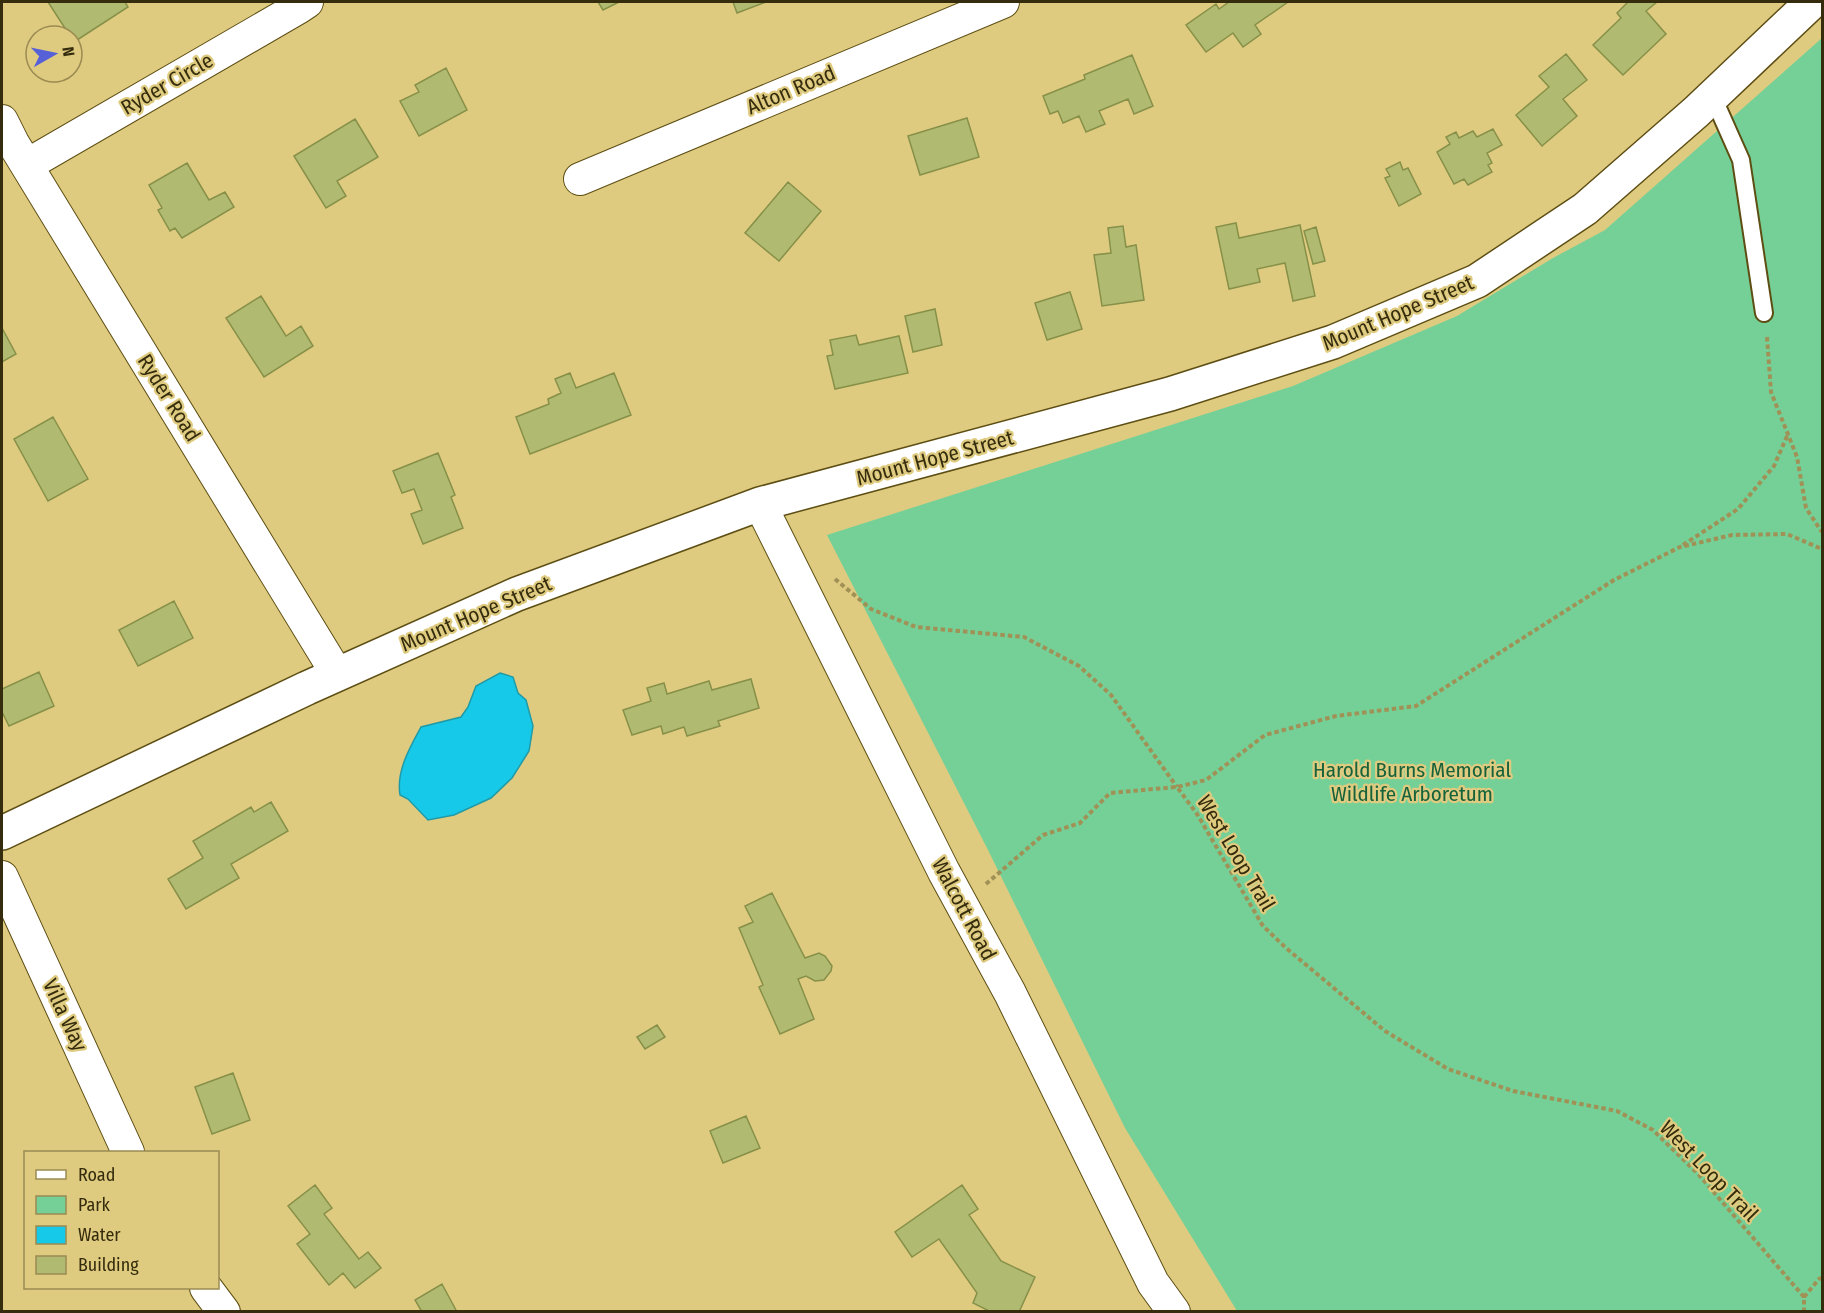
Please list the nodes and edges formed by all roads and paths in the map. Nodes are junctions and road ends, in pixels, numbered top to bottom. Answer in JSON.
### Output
{"nodes":[{"id":1,"x":306,"y":2,"type":"edge"},
{"id":2,"x":1003,"y":2,"type":"edge"},
{"id":3,"x":1812,"y":2,"type":"edge"},
{"id":4,"x":1713,"y":97,"type":"junction"},
{"id":5,"x":2,"y":121,"type":"edge"},
{"id":6,"x":27,"y":165,"type":"junction"},
{"id":7,"x":580,"y":179,"type":"dead end"},
{"id":8,"x":1764,"y":313,"type":"joint"},
{"id":9,"x":1788,"y":434,"type":"junction"},
{"id":10,"x":760,"y":504,"type":"junction"},
{"id":11,"x":1822,"y":532,"type":"edge"},
{"id":12,"x":1680,"y":547,"type":"junction"},
{"id":13,"x":1822,"y":549,"type":"edge"},
{"id":14,"x":829,"y":574,"type":"dead end"},
{"id":15,"x":337,"y":675,"type":"junction"},
{"id":16,"x":1177,"y":787,"type":"junction"},
{"id":17,"x":2,"y":833,"type":"edge"},
{"id":18,"x":2,"y":877,"type":"edge"},
{"id":19,"x":962,"y":905,"type":"junction"},
{"id":20,"x":128,"y":1151,"type":"edge"},
{"id":21,"x":1822,"y":1278,"type":"edge"},
{"id":22,"x":208,"y":1289,"type":"edge"},
{"id":23,"x":1804,"y":1297,"type":"junction"},
{"id":24,"x":224,"y":1311,"type":"edge"},
{"id":25,"x":1174,"y":1311,"type":"edge"},
{"id":26,"x":1804,"y":1311,"type":"edge"}],
"edges":[{"from":1,"to":6,"type":"street","name":"Ryder Circle"},
{"from":2,"to":7,"type":"street","name":"Alton Road"},
{"from":3,"to":4,"type":"street","name":"Mount Hope Street"},
{"from":4,"to":8,"type":"lane"},
{"from":4,"to":10,"type":"street","name":"Mount Hope Street"},
{"from":5,"to":6,"type":"street","name":"Ryder Road"},
{"from":6,"to":15,"type":"street","name":"Ryder Road"},
{"from":8,"to":9,"type":"path"},
{"from":9,"to":11,"type":"path"},
{"from":9,"to":12,"type":"path"},
{"from":10,"to":15,"type":"street","name":"Mount Hope Street"},
{"from":10,"to":19,"type":"street","name":"Walcott Road"},
{"from":12,"to":13,"type":"path","name":"West Loop Trail"},
{"from":12,"to":16,"type":"path","name":"West Loop Trail"},
{"from":14,"to":16,"type":"path"},
{"from":15,"to":17,"type":"street","name":"Mount Hope Street"},
{"from":16,"to":19,"type":"path"},
{"from":16,"to":23,"type":"path","name":"West Loop Trail"},
{"from":18,"to":20,"type":"street","name":"Villa Way"},
{"from":19,"to":25,"type":"street","name":"Walcott Road"},
{"from":21,"to":23,"type":"path"},
{"from":22,"to":24,"type":"street"},
{"from":23,"to":26,"type":"path"}]}
